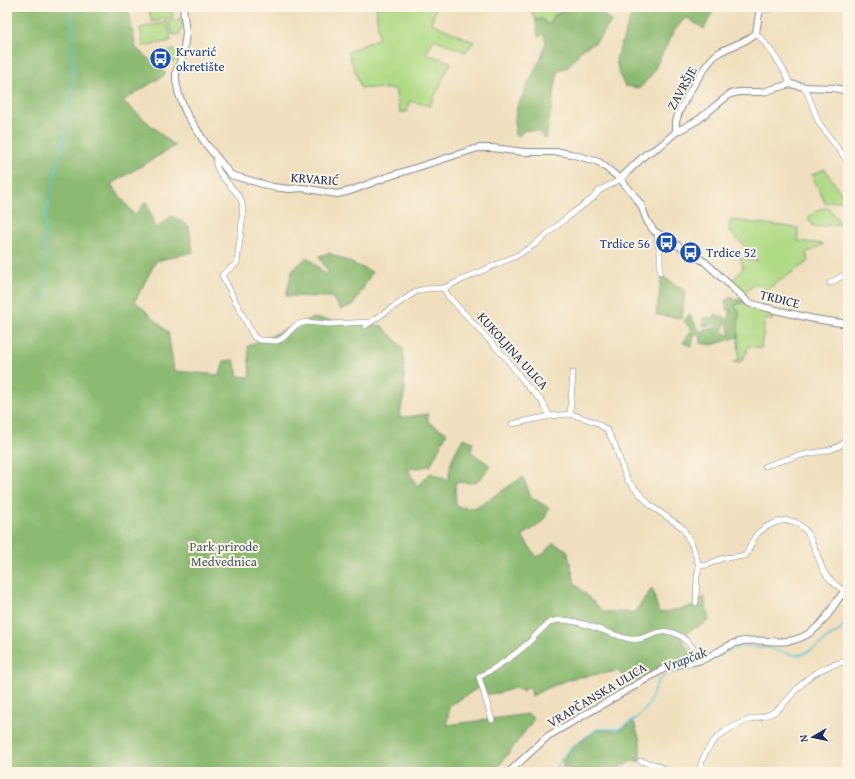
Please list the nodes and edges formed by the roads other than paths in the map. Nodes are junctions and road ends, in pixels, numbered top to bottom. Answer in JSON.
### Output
{"nodes":[{"id":1,"x":184,"y":7,"type":"edge"},
{"id":2,"x":776,"y":7,"type":"edge"},
{"id":3,"x":760,"y":9,"type":"edge"},
{"id":4,"x":756,"y":33,"type":"junction"},
{"id":5,"x":790,"y":84,"type":"junction"},
{"id":6,"x":805,"y":87,"type":"junction"},
{"id":7,"x":848,"y":91,"type":"edge"},
{"id":8,"x":676,"y":132,"type":"junction"},
{"id":9,"x":216,"y":158,"type":"junction"},
{"id":10,"x":848,"y":162,"type":"edge"},
{"id":11,"x":620,"y":178,"type":"junction"},
{"id":12,"x":658,"y":234,"type":"junction"},
{"id":13,"x":660,"y":272,"type":"dead end"},
{"id":14,"x":848,"y":273,"type":"edge"},
{"id":15,"x":830,"y":283,"type":"dead end"},
{"id":16,"x":444,"y":288,"type":"junction"},
{"id":17,"x":371,"y":322,"type":"junction"},
{"id":18,"x":848,"y":324,"type":"edge"},
{"id":19,"x":366,"y":326,"type":"dead end"},
{"id":20,"x":573,"y":373,"type":"dead end"},
{"id":21,"x":570,"y":414,"type":"junction"},
{"id":22,"x":550,"y":416,"type":"junction"},
{"id":23,"x":512,"y":424,"type":"dead end"},
{"id":24,"x":847,"y":441,"type":"edge"},
{"id":25,"x":765,"y":466,"type":"dead end"},
{"id":26,"x":699,"y":566,"type":"junction"},
{"id":27,"x":846,"y":590,"type":"edge"},
{"id":28,"x":696,"y":603,"type":"dead end"},
{"id":29,"x":703,"y":659,"type":"junction"},
{"id":30,"x":848,"y":661,"type":"edge"},
{"id":31,"x":492,"y":720,"type":"dead end"},
{"id":32,"x":640,"y":760,"type":"dead end"},
{"id":33,"x":509,"y":772,"type":"edge"},
{"id":34,"x":670,"y":772,"type":"edge"},
{"id":35,"x":699,"y":772,"type":"edge"}],
"edges":[{"from":1,"to":9,"type":"street","name":"KRVARIĆ"},
{"from":2,"to":3,"type":"street"},
{"from":3,"to":4,"type":"street"},
{"from":4,"to":5,"type":"street"},
{"from":4,"to":8,"type":"street","name":"ZAVRŠJE"},
{"from":5,"to":6,"type":"street"},
{"from":5,"to":8,"type":"street"},
{"from":6,"to":7,"type":"street"},
{"from":6,"to":10,"type":"street"},
{"from":8,"to":11,"type":"street"},
{"from":9,"to":11,"type":"street","name":"KRVARIĆ"},
{"from":9,"to":17,"type":"street"},
{"from":11,"to":12,"type":"street","name":"TRDICE"},
{"from":11,"to":16,"type":"street"},
{"from":12,"to":13,"type":"street"},
{"from":12,"to":18,"type":"street","name":"TRDICE"},
{"from":14,"to":15,"type":"street"},
{"from":16,"to":17,"type":"street"},
{"from":16,"to":22,"type":"street","name":"KUKOLJINA ULICA"},
{"from":17,"to":19,"type":"street"},
{"from":20,"to":21,"type":"street"},
{"from":21,"to":22,"type":"street"},
{"from":21,"to":26,"type":"street"},
{"from":22,"to":23,"type":"street"},
{"from":24,"to":25,"type":"street"},
{"from":26,"to":27,"type":"street"},
{"from":26,"to":28,"type":"street"},
{"from":27,"to":29,"type":"street","name":"VRAPČANSKA ULICA"},
{"from":29,"to":31,"type":"street"},
{"from":29,"to":33,"type":"street","name":"VRAPČANSKA ULICA"},
{"from":30,"to":35,"type":"street"},
{"from":32,"to":34,"type":"street"}]}
